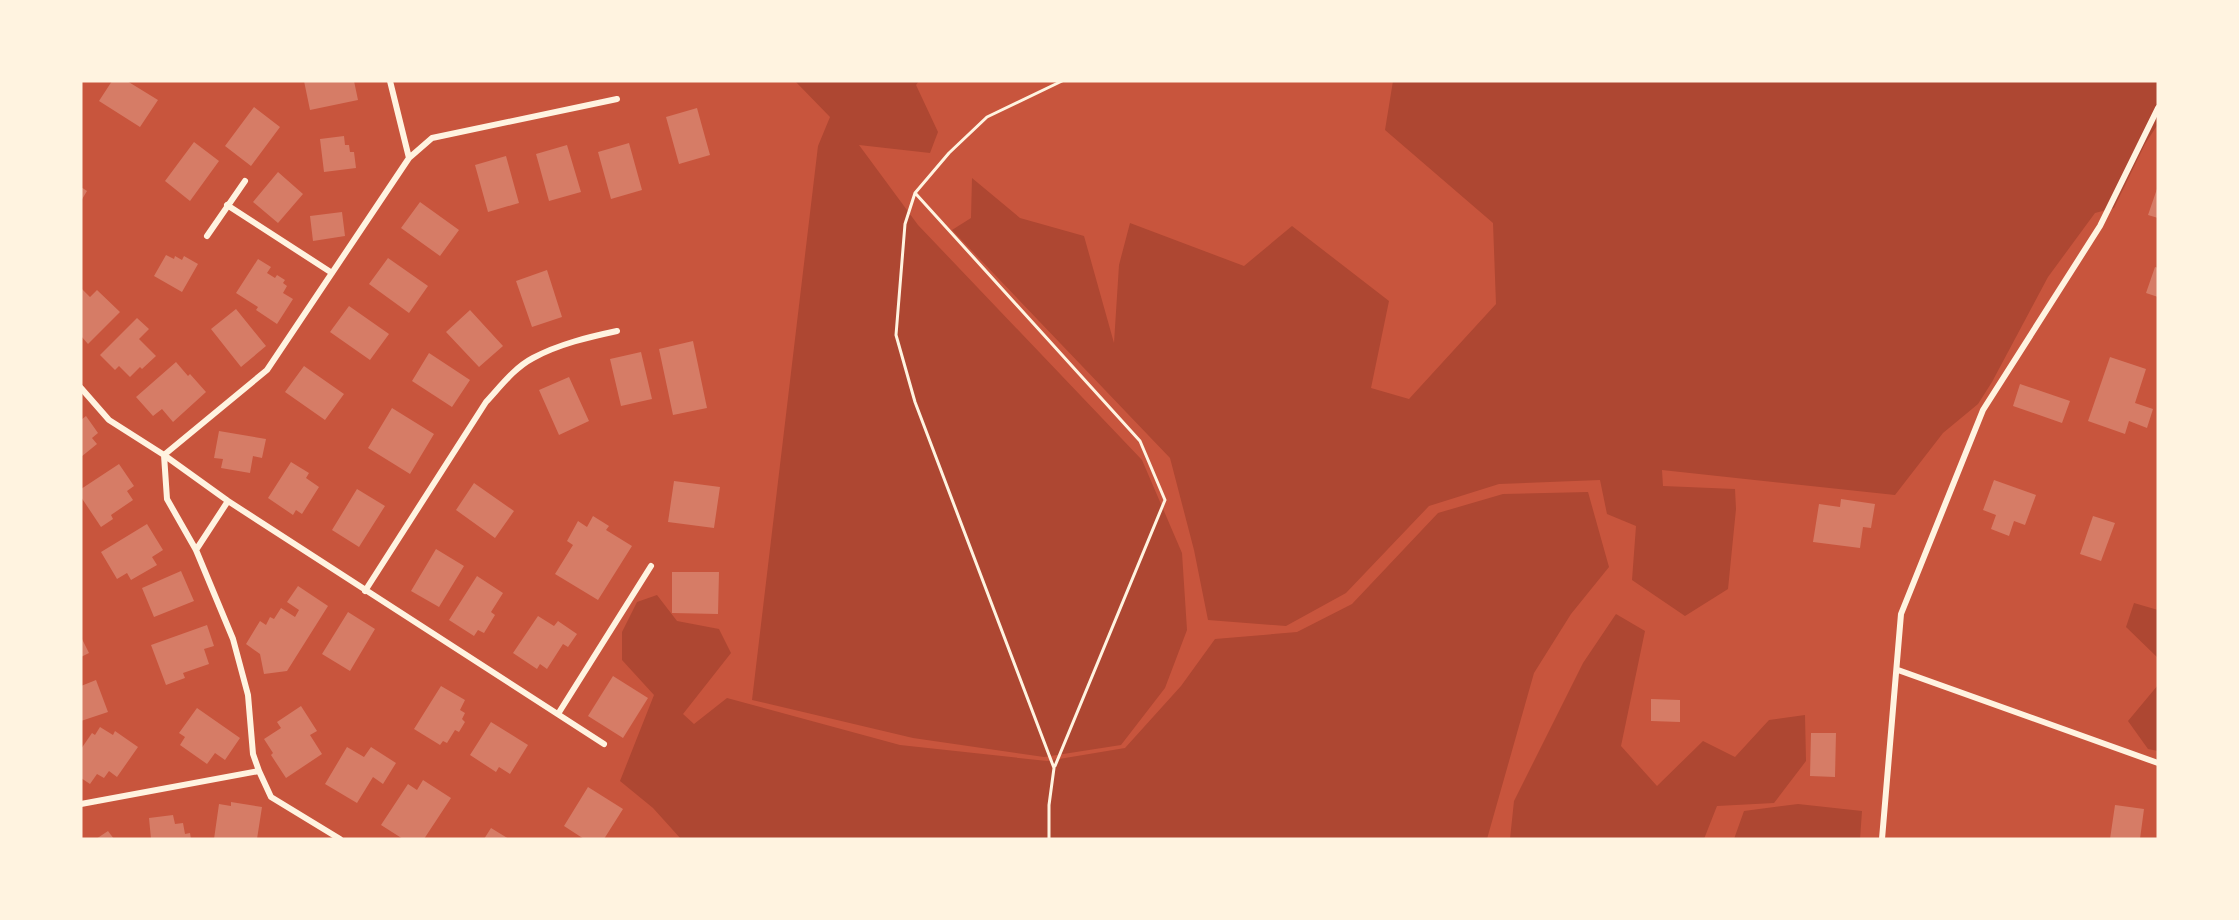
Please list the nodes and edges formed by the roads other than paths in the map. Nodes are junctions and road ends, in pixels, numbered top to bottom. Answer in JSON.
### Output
{"nodes":[{"id":1,"x":390,"y":81,"type":"edge"},
{"id":2,"x":617,"y":99,"type":"dead end"},
{"id":3,"x":2158,"y":108,"type":"edge"},
{"id":4,"x":409,"y":158,"type":"junction"},
{"id":5,"x":245,"y":181,"type":"dead end"},
{"id":6,"x":227,"y":206,"type":"junction"},
{"id":7,"x":207,"y":236,"type":"dead end"},
{"id":8,"x":332,"y":273,"type":"junction"},
{"id":9,"x":617,"y":331,"type":"dead end"},
{"id":10,"x":81,"y":388,"type":"edge"},
{"id":11,"x":164,"y":455,"type":"junction"},
{"id":12,"x":228,"y":501,"type":"junction"},
{"id":13,"x":196,"y":550,"type":"junction"},
{"id":14,"x":651,"y":566,"type":"dead end"},
{"id":15,"x":365,"y":591,"type":"junction"},
{"id":16,"x":1898,"y":670,"type":"junction"},
{"id":17,"x":558,"y":714,"type":"junction"},
{"id":18,"x":604,"y":744,"type":"dead end"},
{"id":19,"x":2158,"y":763,"type":"edge"},
{"id":20,"x":259,"y":771,"type":"junction"},
{"id":21,"x":81,"y":804,"type":"edge"},
{"id":22,"x":340,"y":839,"type":"edge"},
{"id":23,"x":1882,"y":839,"type":"edge"}],
"edges":[{"from":1,"to":4,"type":"street"},
{"from":2,"to":4,"type":"street"},
{"from":3,"to":16,"type":"street"},
{"from":4,"to":8,"type":"street"},
{"from":5,"to":6,"type":"street"},
{"from":6,"to":7,"type":"street"},
{"from":6,"to":8,"type":"street"},
{"from":8,"to":11,"type":"street"},
{"from":9,"to":15,"type":"street"},
{"from":10,"to":11,"type":"street"},
{"from":11,"to":12,"type":"street"},
{"from":11,"to":13,"type":"street"},
{"from":12,"to":13,"type":"street"},
{"from":12,"to":15,"type":"street"},
{"from":13,"to":20,"type":"street"},
{"from":14,"to":17,"type":"street"},
{"from":15,"to":17,"type":"street"},
{"from":16,"to":19,"type":"street"},
{"from":16,"to":23,"type":"street"},
{"from":17,"to":18,"type":"street"},
{"from":20,"to":21,"type":"street"},
{"from":20,"to":22,"type":"street"}]}
